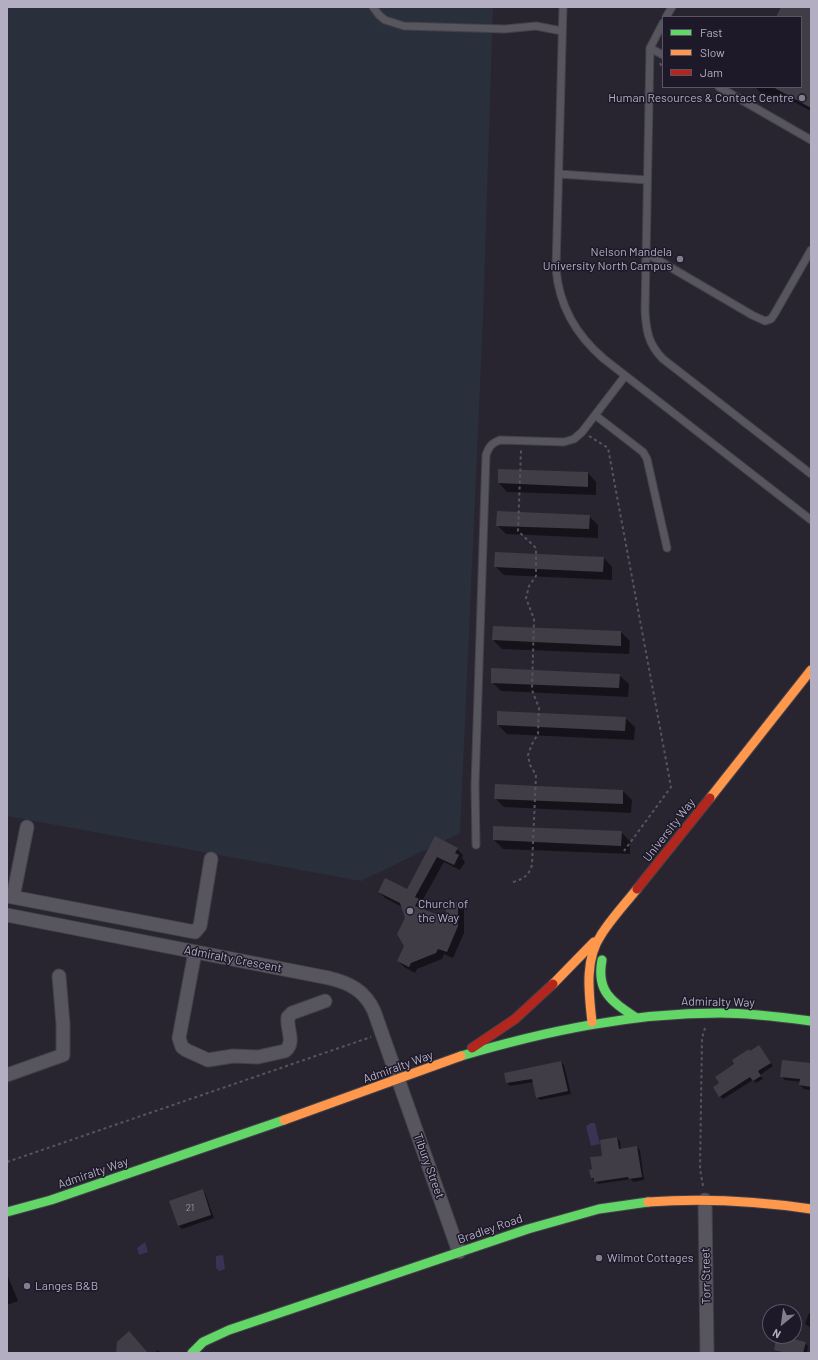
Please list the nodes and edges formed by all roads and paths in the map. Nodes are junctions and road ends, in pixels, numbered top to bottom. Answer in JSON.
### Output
{"nodes":[{"id":1,"x":373,"y":7,"type":"edge"},
{"id":2,"x":563,"y":7,"type":"edge"},
{"id":3,"x":672,"y":7,"type":"edge"},
{"id":4,"x":667,"y":16,"type":"edge"},
{"id":5,"x":662,"y":25,"type":"edge"},
{"id":6,"x":562,"y":31,"type":"junction"},
{"id":7,"x":650,"y":48,"type":"junction"},
{"id":8,"x":662,"y":54,"type":"edge"},
{"id":9,"x":721,"y":88,"type":"edge"},
{"id":10,"x":811,"y":140,"type":"edge"},
{"id":11,"x":560,"y":174,"type":"junction"},
{"id":12,"x":648,"y":180,"type":"junction"},
{"id":13,"x":811,"y":250,"type":"edge"},
{"id":14,"x":646,"y":253,"type":"junction"},
{"id":15,"x":625,"y":376,"type":"junction"},
{"id":16,"x":596,"y":415,"type":"junction"},
{"id":17,"x":582,"y":432,"type":"junction"},
{"id":18,"x":522,"y":440,"type":"junction"},
{"id":19,"x":811,"y":474,"type":"edge"},
{"id":20,"x":811,"y":520,"type":"edge"},
{"id":21,"x":667,"y":548,"type":"dead end"},
{"id":22,"x":811,"y":670,"type":"edge"},
{"id":23,"x":27,"y":827,"type":"dead end"},
{"id":24,"x":476,"y":845,"type":"dead end"},
{"id":25,"x":624,"y":851,"type":"dead end"},
{"id":26,"x":211,"y":858,"type":"dead end"},
{"id":27,"x":513,"y":882,"type":"dead end"},
{"id":28,"x":10,"y":896,"type":"edge"},
{"id":29,"x":622,"y":909,"type":"junction"},
{"id":30,"x":7,"y":915,"type":"edge"},
{"id":31,"x":600,"y":936,"type":"junction"},
{"id":32,"x":609,"y":940,"type":"dead end"},
{"id":33,"x":195,"y":952,"type":"junction"},
{"id":34,"x":605,"y":952,"type":"dead end"},
{"id":35,"x":59,"y":976,"type":"dead end"},
{"id":36,"x":325,"y":1001,"type":"dead end"},
{"id":37,"x":635,"y":1016,"type":"junction"},
{"id":38,"x":811,"y":1021,"type":"edge"},
{"id":39,"x":592,"y":1022,"type":"junction"},
{"id":40,"x":382,"y":1033,"type":"junction"},
{"id":41,"x":702,"y":1033,"type":"dead end"},
{"id":42,"x":458,"y":1057,"type":"junction"},
{"id":43,"x":7,"y":1075,"type":"edge"},
{"id":44,"x":398,"y":1080,"type":"junction"},
{"id":45,"x":7,"y":1162,"type":"edge"},
{"id":46,"x":705,"y":1200,"type":"junction"},
{"id":47,"x":811,"y":1209,"type":"edge"},
{"id":48,"x":7,"y":1212,"type":"edge"},
{"id":49,"x":459,"y":1252,"type":"junction"},
{"id":50,"x":192,"y":1353,"type":"edge"},
{"id":51,"x":707,"y":1353,"type":"edge"}],
"edges":[{"from":1,"to":6,"type":"lane"},
{"from":2,"to":6,"type":"lane"},
{"from":3,"to":4,"type":"lane"},
{"from":5,"to":7,"type":"lane"},
{"from":6,"to":11,"type":"lane"},
{"from":7,"to":8,"type":"lane"},
{"from":7,"to":12,"type":"lane"},
{"from":9,"to":10,"type":"lane"},
{"from":11,"to":12,"type":"lane"},
{"from":11,"to":15,"type":"lane"},
{"from":12,"to":14,"type":"lane"},
{"from":13,"to":14,"type":"lane"},
{"from":14,"to":19,"type":"lane"},
{"from":15,"to":16,"type":"lane"},
{"from":15,"to":20,"type":"lane"},
{"from":16,"to":17,"type":"lane"},
{"from":16,"to":21,"type":"lane"},
{"from":17,"to":18,"type":"lane"},
{"from":17,"to":25,"type":"path"},
{"from":18,"to":24,"type":"lane"},
{"from":18,"to":27,"type":"path"},
{"from":22,"to":29,"type":"main road","name":"University Way"},
{"from":23,"to":28,"type":"street"},
{"from":26,"to":28,"type":"street"},
{"from":29,"to":31,"type":"main road","name":"University Way"},
{"from":29,"to":32,"type":"main road"},
{"from":30,"to":33,"type":"street","name":"Admiralty Crescent"},
{"from":31,"to":39,"type":"main road","name":"University Way"},
{"from":31,"to":42,"type":"main road"},
{"from":33,"to":36,"type":"street"},
{"from":33,"to":40,"type":"street","name":"Admiralty Crescent"},
{"from":34,"to":37,"type":"main road"},
{"from":35,"to":43,"type":"street"},
{"from":37,"to":38,"type":"main road","name":"Admiralty Way"},
{"from":37,"to":39,"type":"main road","name":"Admiralty Way"},
{"from":39,"to":42,"type":"main road","name":"Admiralty Way"},
{"from":40,"to":44,"type":"street","name":"Admiralty Crescent"},
{"from":40,"to":45,"type":"path"},
{"from":41,"to":46,"type":"path"},
{"from":42,"to":44,"type":"main road","name":"Admiralty Way"},
{"from":44,"to":48,"type":"main road","name":"Admiralty Way"},
{"from":44,"to":49,"type":"street","name":"Tibury Street"},
{"from":46,"to":47,"type":"main road","name":"Bradley Road"},
{"from":46,"to":49,"type":"main road","name":"Bradley Road"},
{"from":46,"to":51,"type":"street","name":"Torr Street"},
{"from":49,"to":50,"type":"main road","name":"Bradley Road"}]}
